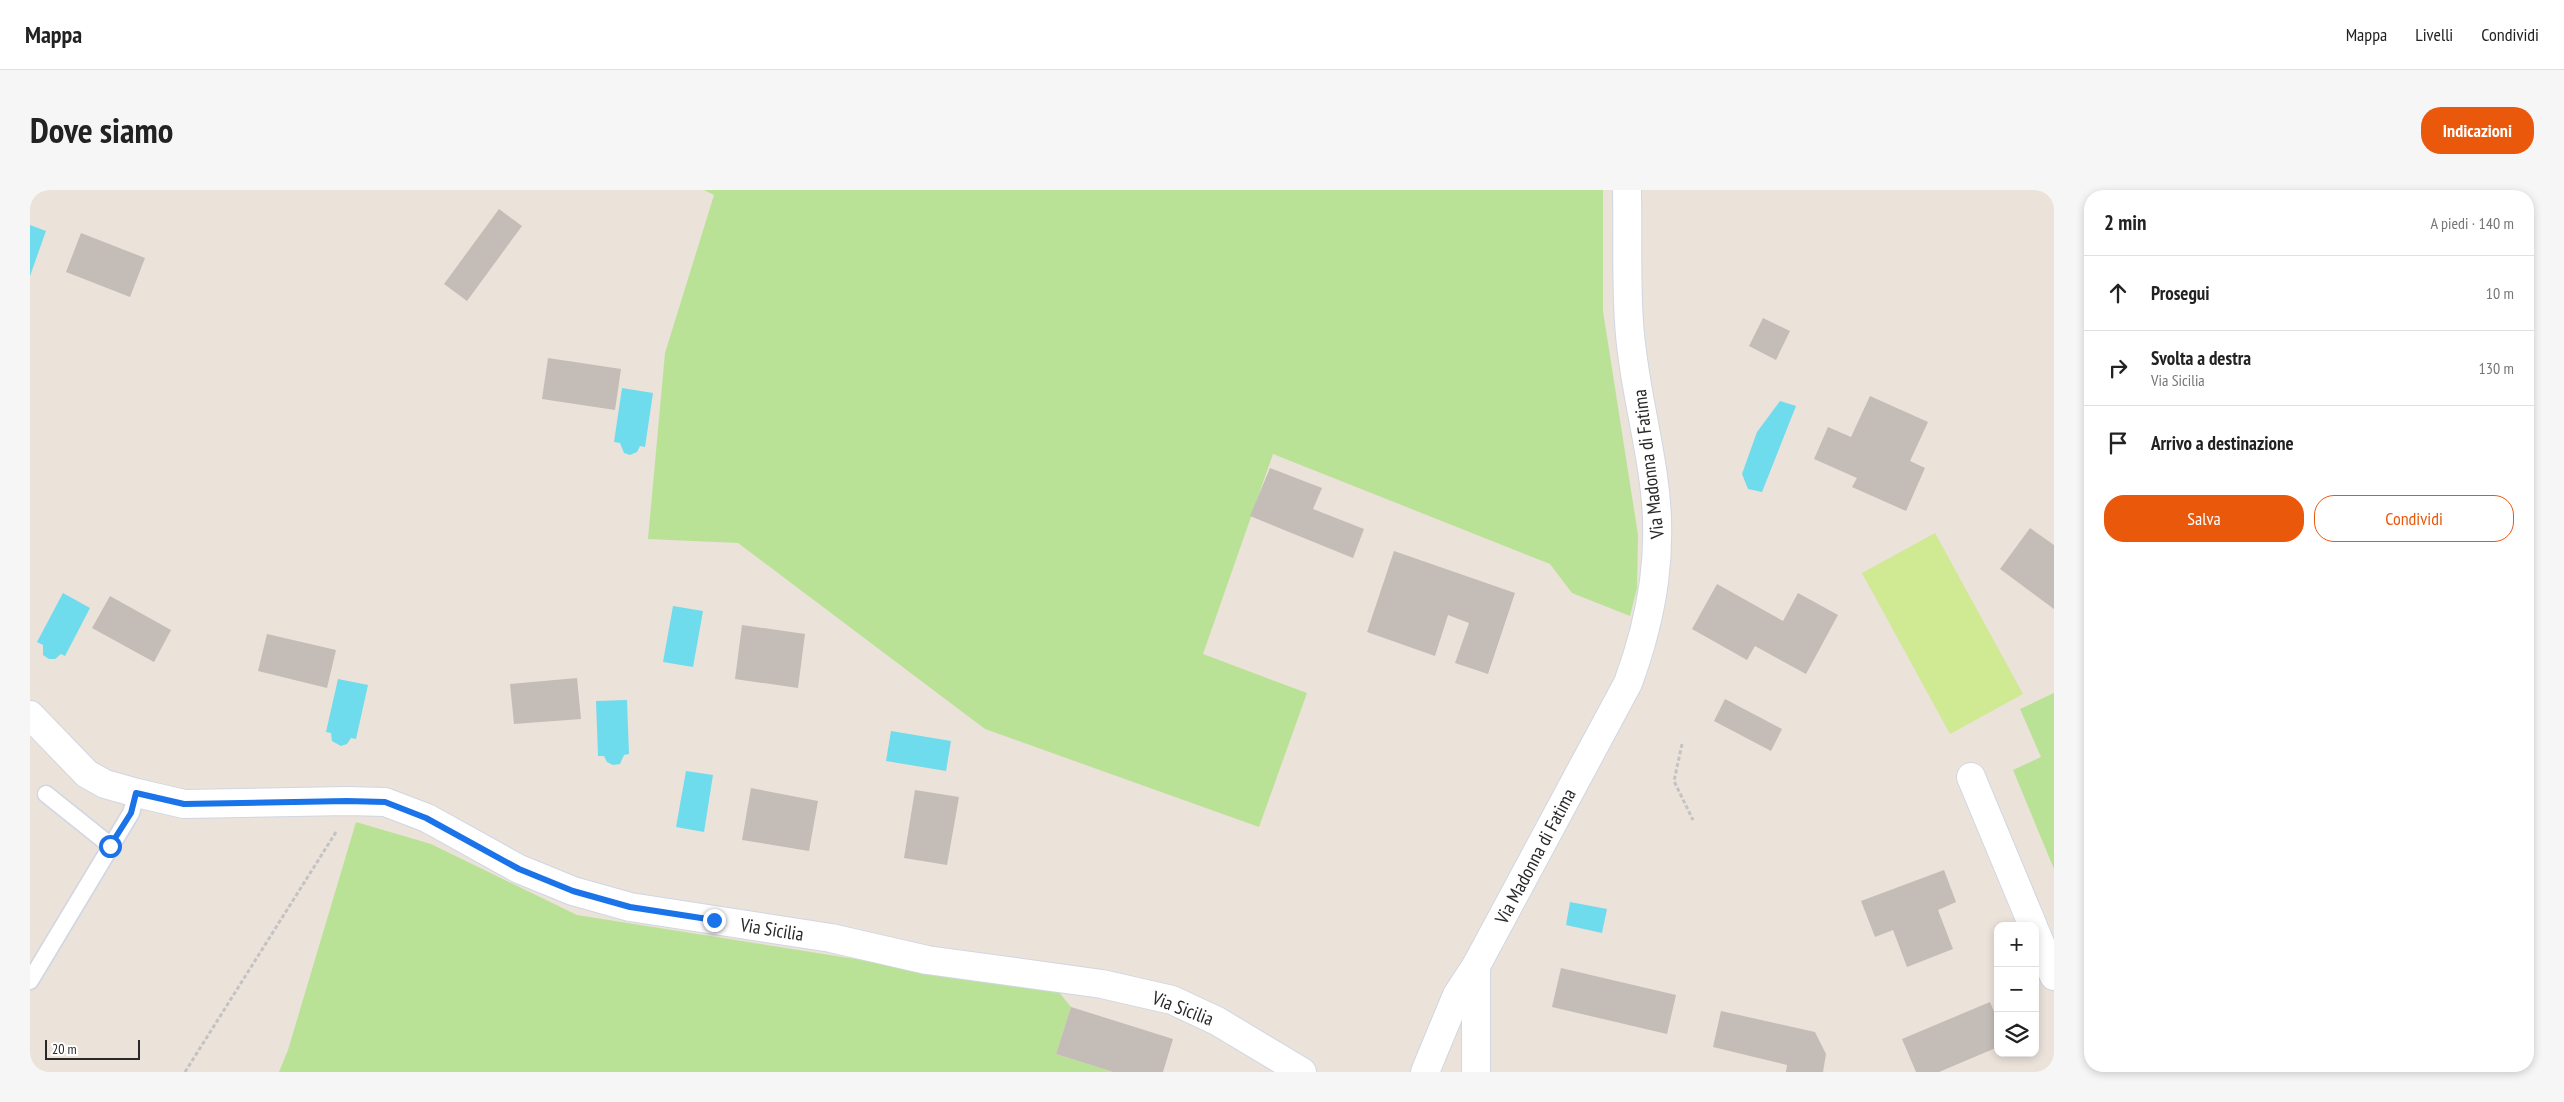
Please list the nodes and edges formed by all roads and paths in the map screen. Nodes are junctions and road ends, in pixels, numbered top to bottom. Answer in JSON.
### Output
{"nodes":[{"id":1,"x":1627,"y":190,"type":"edge"},
{"id":2,"x":30,"y":715,"type":"edge"},
{"id":3,"x":1682,"y":744,"type":"dead end"},
{"id":4,"x":1971,"y":777,"type":"dead end"},
{"id":5,"x":136,"y":793,"type":"junction"},
{"id":6,"x":46,"y":794,"type":"dead end"},
{"id":7,"x":347,"y":801,"type":"junction"},
{"id":8,"x":1693,"y":820,"type":"dead end"},
{"id":9,"x":110,"y":846,"type":"junction"},
{"id":10,"x":2031,"y":922,"type":"edge"},
{"id":11,"x":2039,"y":940,"type":"edge"},
{"id":12,"x":1476,"y":966,"type":"junction"},
{"id":13,"x":2054,"y":976,"type":"edge"},
{"id":14,"x":30,"y":981,"type":"edge"},
{"id":15,"x":185,"y":1072,"type":"edge"},
{"id":16,"x":1302,"y":1072,"type":"edge"},
{"id":17,"x":1425,"y":1072,"type":"edge"},
{"id":18,"x":1476,"y":1072,"type":"edge"}],
"edges":[{"from":1,"to":12,"type":"street","name":"Via Madonna di Fatima"},
{"from":2,"to":5,"type":"street","name":"Via Sicilia"},
{"from":3,"to":8,"type":"path"},
{"from":4,"to":10,"type":"street"},
{"from":5,"to":7,"type":"street","name":"Via Sicilia"},
{"from":5,"to":9,"type":"lane"},
{"from":6,"to":9,"type":"lane"},
{"from":7,"to":15,"type":"path"},
{"from":7,"to":16,"type":"street","name":"Via Sicilia"},
{"from":9,"to":14,"type":"lane"},
{"from":11,"to":13,"type":"street"},
{"from":12,"to":17,"type":"street","name":"Via Madonna di Fatima"},
{"from":12,"to":18,"type":"street"}]}
